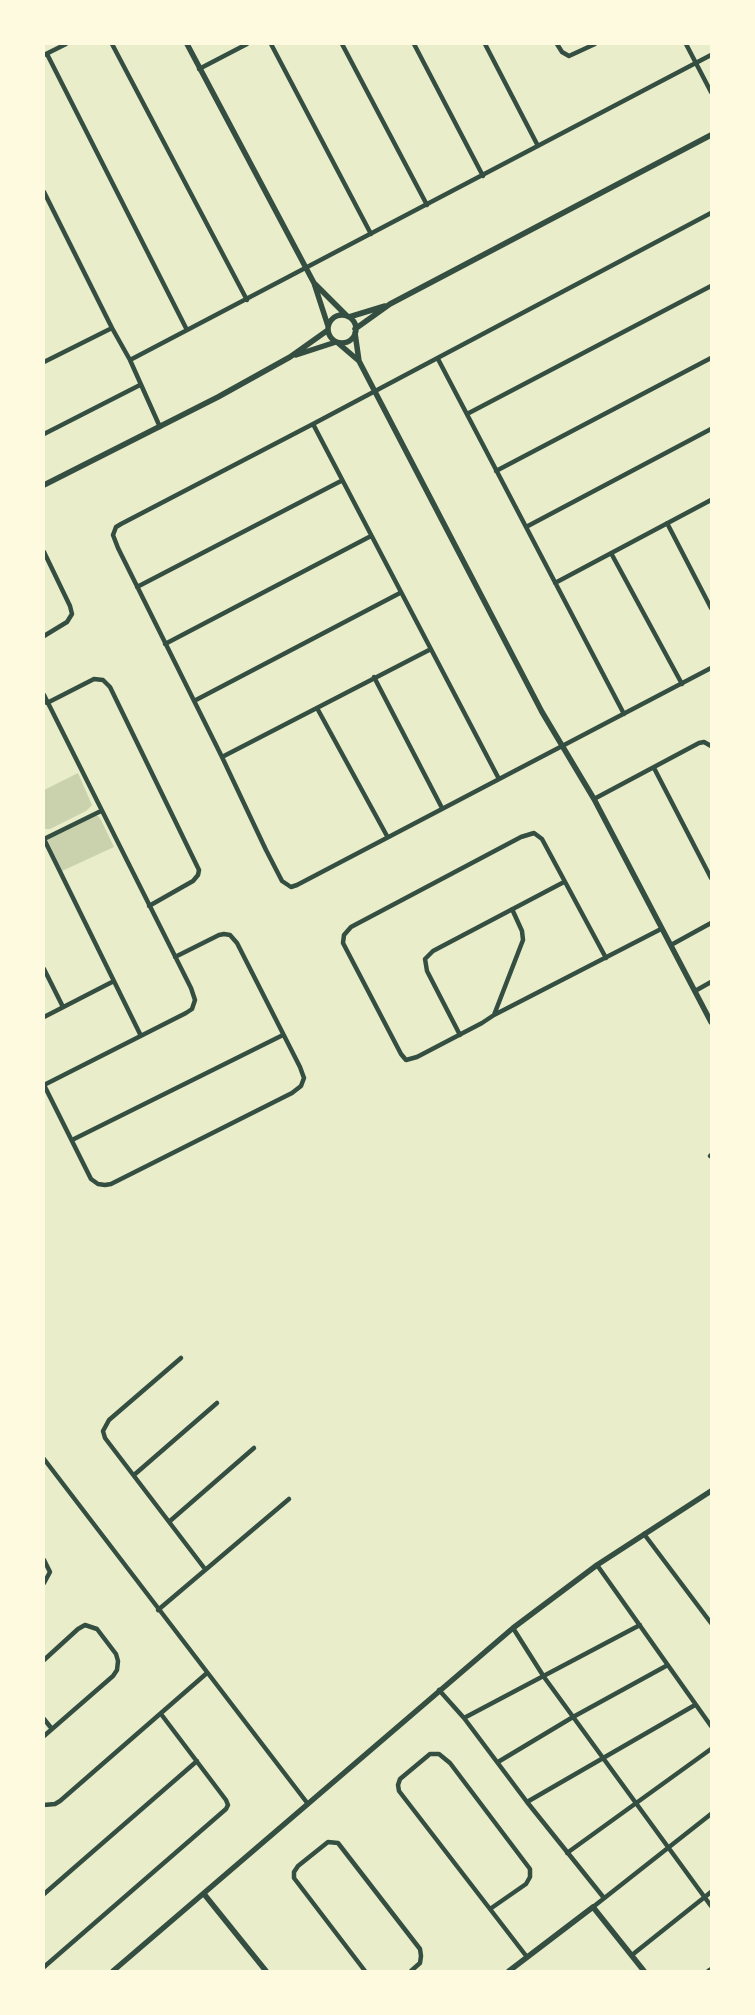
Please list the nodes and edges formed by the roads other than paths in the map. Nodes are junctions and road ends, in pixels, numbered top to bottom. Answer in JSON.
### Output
{"nodes":[{"id":1,"x":66,"y":44,"type":"edge"},
{"id":2,"x":112,"y":44,"type":"edge"},
{"id":3,"x":186,"y":44,"type":"edge"},
{"id":4,"x":247,"y":44,"type":"edge"},
{"id":5,"x":271,"y":44,"type":"edge"},
{"id":6,"x":342,"y":44,"type":"edge"},
{"id":7,"x":414,"y":44,"type":"edge"},
{"id":8,"x":485,"y":44,"type":"edge"},
{"id":9,"x":557,"y":44,"type":"edge"},
{"id":10,"x":595,"y":44,"type":"edge"},
{"id":11,"x":686,"y":44,"type":"edge"},
{"id":12,"x":45,"y":55,"type":"edge"},
{"id":13,"x":711,"y":56,"type":"edge"},
{"id":14,"x":696,"y":63,"type":"junction"},
{"id":15,"x":199,"y":69,"type":"junction"},
{"id":16,"x":711,"y":92,"type":"edge"},
{"id":17,"x":711,"y":135,"type":"edge"},
{"id":18,"x":538,"y":146,"type":"junction"},
{"id":19,"x":483,"y":176,"type":"junction"},
{"id":20,"x":44,"y":192,"type":"edge"},
{"id":21,"x":427,"y":206,"type":"junction"},
{"id":22,"x":711,"y":213,"type":"edge"},
{"id":23,"x":371,"y":234,"type":"junction"},
{"id":24,"x":306,"y":269,"type":"junction"},
{"id":25,"x":314,"y":282,"type":"junction"},
{"id":26,"x":711,"y":286,"type":"edge"},
{"id":27,"x":247,"y":300,"type":"junction"},
{"id":28,"x":390,"y":304,"type":"junction"},
{"id":29,"x":348,"y":317,"type":"junction"},
{"id":30,"x":112,"y":328,"type":"junction"},
{"id":31,"x":328,"y":328,"type":"junction"},
{"id":32,"x":187,"y":330,"type":"junction"},
{"id":33,"x":355,"y":331,"type":"junction"},
{"id":34,"x":337,"y":342,"type":"junction"},
{"id":35,"x":290,"y":357,"type":"junction"},
{"id":36,"x":438,"y":358,"type":"junction"},
{"id":37,"x":711,"y":358,"type":"edge"},
{"id":38,"x":130,"y":360,"type":"junction"},
{"id":39,"x":359,"y":361,"type":"junction"},
{"id":40,"x":44,"y":362,"type":"edge"},
{"id":41,"x":140,"y":385,"type":"junction"},
{"id":42,"x":375,"y":390,"type":"junction"},
{"id":43,"x":467,"y":414,"type":"junction"},
{"id":44,"x":313,"y":424,"type":"junction"},
{"id":45,"x":160,"y":427,"type":"junction"},
{"id":46,"x":711,"y":429,"type":"edge"},
{"id":47,"x":44,"y":434,"type":"edge"},
{"id":48,"x":496,"y":471,"type":"junction"},
{"id":49,"x":342,"y":481,"type":"junction"},
{"id":50,"x":44,"y":485,"type":"edge"},
{"id":51,"x":711,"y":500,"type":"edge"},
{"id":52,"x":667,"y":523,"type":"junction"},
{"id":53,"x":526,"y":527,"type":"junction"},
{"id":54,"x":370,"y":536,"type":"junction"},
{"id":55,"x":44,"y":552,"type":"edge"},
{"id":56,"x":611,"y":553,"type":"junction"},
{"id":57,"x":555,"y":583,"type":"junction"},
{"id":58,"x":137,"y":587,"type":"junction"},
{"id":59,"x":400,"y":593,"type":"junction"},
{"id":60,"x":711,"y":608,"type":"edge"},
{"id":61,"x":44,"y":636,"type":"edge"},
{"id":62,"x":165,"y":644,"type":"junction"},
{"id":63,"x":431,"y":649,"type":"junction"},
{"id":64,"x":711,"y":668,"type":"edge"},
{"id":65,"x":374,"y":677,"type":"junction"},
{"id":66,"x":682,"y":684,"type":"junction"},
{"id":67,"x":44,"y":695,"type":"edge"},
{"id":68,"x":194,"y":701,"type":"junction"},
{"id":69,"x":47,"y":703,"type":"junction"},
{"id":70,"x":317,"y":708,"type":"junction"},
{"id":71,"x":624,"y":714,"type":"junction"},
{"id":72,"x":564,"y":746,"type":"junction"},
{"id":73,"x":711,"y":746,"type":"edge"},
{"id":74,"x":222,"y":757,"type":"junction"},
{"id":75,"x":654,"y":768,"type":"junction"},
{"id":76,"x":499,"y":779,"type":"junction"},
{"id":77,"x":594,"y":799,"type":"junction"},
{"id":78,"x":442,"y":808,"type":"junction"},
{"id":79,"x":101,"y":811,"type":"junction"},
{"id":80,"x":388,"y":836,"type":"junction"},
{"id":81,"x":44,"y":839,"type":"edge"},
{"id":82,"x":711,"y":878,"type":"edge"},
{"id":83,"x":564,"y":882,"type":"junction"},
{"id":84,"x":149,"y":906,"type":"junction"},
{"id":85,"x":512,"y":910,"type":"junction"},
{"id":86,"x":711,"y":923,"type":"edge"},
{"id":87,"x":661,"y":929,"type":"junction"},
{"id":88,"x":671,"y":945,"type":"junction"},
{"id":89,"x":175,"y":956,"type":"junction"},
{"id":90,"x":606,"y":958,"type":"junction"},
{"id":91,"x":44,"y":969,"type":"edge"},
{"id":92,"x":114,"y":981,"type":"junction"},
{"id":93,"x":711,"y":982,"type":"edge"},
{"id":94,"x":695,"y":991,"type":"junction"},
{"id":95,"x":63,"y":1006,"type":"junction"},
{"id":96,"x":494,"y":1015,"type":"junction"},
{"id":97,"x":44,"y":1017,"type":"edge"},
{"id":98,"x":711,"y":1022,"type":"edge"},
{"id":99,"x":283,"y":1035,"type":"junction"},
{"id":100,"x":460,"y":1035,"type":"junction"},
{"id":101,"x":141,"y":1036,"type":"junction"},
{"id":102,"x":44,"y":1085,"type":"edge"},
{"id":103,"x":72,"y":1140,"type":"junction"},
{"id":104,"x":181,"y":1358,"type":"dead end"},
{"id":105,"x":217,"y":1403,"type":"dead end"},
{"id":106,"x":254,"y":1448,"type":"dead end"},
{"id":107,"x":44,"y":1459,"type":"edge"},
{"id":108,"x":134,"y":1475,"type":"junction"},
{"id":109,"x":711,"y":1491,"type":"edge"},
{"id":110,"x":288,"y":1499,"type":"dead end"},
{"id":111,"x":170,"y":1520,"type":"junction"},
{"id":112,"x":644,"y":1534,"type":"junction"},
{"id":113,"x":45,"y":1562,"type":"edge"},
{"id":114,"x":597,"y":1565,"type":"junction"},
{"id":115,"x":205,"y":1569,"type":"junction"},
{"id":116,"x":44,"y":1583,"type":"edge"},
{"id":117,"x":158,"y":1610,"type":"junction"},
{"id":118,"x":711,"y":1623,"type":"edge"},
{"id":119,"x":640,"y":1625,"type":"junction"},
{"id":120,"x":513,"y":1628,"type":"junction"},
{"id":121,"x":44,"y":1660,"type":"edge"},
{"id":122,"x":666,"y":1666,"type":"junction"},
{"id":123,"x":207,"y":1673,"type":"junction"},
{"id":124,"x":544,"y":1677,"type":"junction"},
{"id":125,"x":439,"y":1690,"type":"junction"},
{"id":126,"x":695,"y":1705,"type":"junction"},
{"id":127,"x":162,"y":1714,"type":"junction"},
{"id":128,"x":573,"y":1717,"type":"junction"},
{"id":129,"x":464,"y":1718,"type":"junction"},
{"id":130,"x":44,"y":1719,"type":"edge"},
{"id":131,"x":711,"y":1726,"type":"edge"},
{"id":132,"x":52,"y":1728,"type":"junction"},
{"id":133,"x":44,"y":1736,"type":"edge"},
{"id":134,"x":711,"y":1748,"type":"edge"},
{"id":135,"x":604,"y":1759,"type":"junction"},
{"id":136,"x":198,"y":1761,"type":"junction"},
{"id":137,"x":498,"y":1762,"type":"junction"},
{"id":138,"x":527,"y":1802,"type":"junction"},
{"id":139,"x":637,"y":1803,"type":"junction"},
{"id":140,"x":308,"y":1804,"type":"junction"},
{"id":141,"x":44,"y":1805,"type":"edge"},
{"id":142,"x":711,"y":1814,"type":"edge"},
{"id":143,"x":668,"y":1847,"type":"junction"},
{"id":144,"x":566,"y":1853,"type":"junction"},
{"id":145,"x":711,"y":1892,"type":"edge"},
{"id":146,"x":44,"y":1894,"type":"edge"},
{"id":147,"x":204,"y":1894,"type":"junction"},
{"id":148,"x":705,"y":1897,"type":"junction"},
{"id":149,"x":604,"y":1898,"type":"junction"},
{"id":150,"x":711,"y":1906,"type":"edge"},
{"id":151,"x":593,"y":1907,"type":"junction"},
{"id":152,"x":490,"y":1909,"type":"junction"},
{"id":153,"x":632,"y":1955,"type":"junction"},
{"id":154,"x":527,"y":1957,"type":"junction"},
{"id":155,"x":44,"y":1967,"type":"edge"},
{"id":156,"x":711,"y":1969,"type":"edge"},
{"id":157,"x":113,"y":1971,"type":"edge"},
{"id":158,"x":266,"y":1971,"type":"edge"},
{"id":159,"x":365,"y":1971,"type":"edge"},
{"id":160,"x":412,"y":1971,"type":"edge"},
{"id":161,"x":509,"y":1971,"type":"edge"},
{"id":162,"x":644,"y":1971,"type":"edge"},
{"id":163,"x":708,"y":1971,"type":"edge"}],
"edges":[{"from":1,"to":12,"type":"street"},
{"from":2,"to":27,"type":"street"},
{"from":3,"to":15,"type":"street"},
{"from":4,"to":15,"type":"street"},
{"from":5,"to":23,"type":"street"},
{"from":6,"to":21,"type":"street"},
{"from":7,"to":19,"type":"street"},
{"from":8,"to":18,"type":"street"},
{"from":9,"to":10,"type":"street"},
{"from":11,"to":14,"type":"street"},
{"from":12,"to":32,"type":"street"},
{"from":13,"to":14,"type":"street"},
{"from":14,"to":16,"type":"street"},
{"from":14,"to":18,"type":"street"},
{"from":15,"to":24,"type":"street"},
{"from":17,"to":28,"type":"street"},
{"from":18,"to":19,"type":"street"},
{"from":19,"to":21,"type":"street"},
{"from":20,"to":30,"type":"street"},
{"from":21,"to":23,"type":"street"},
{"from":22,"to":36,"type":"street"},
{"from":23,"to":24,"type":"street"},
{"from":24,"to":25,"type":"street"},
{"from":24,"to":27,"type":"street"},
{"from":25,"to":29,"type":"street"},
{"from":25,"to":31,"type":"street"},
{"from":26,"to":43,"type":"street"},
{"from":27,"to":32,"type":"street"},
{"from":28,"to":29,"type":"street"},
{"from":28,"to":33,"type":"street"},
{"from":29,"to":31,"type":"street"},
{"from":29,"to":33,"type":"street"},
{"from":30,"to":38,"type":"street"},
{"from":30,"to":40,"type":"street"},
{"from":31,"to":34,"type":"street"},
{"from":31,"to":35,"type":"street"},
{"from":32,"to":38,"type":"street"},
{"from":33,"to":34,"type":"street"},
{"from":33,"to":39,"type":"street"},
{"from":34,"to":35,"type":"street"},
{"from":34,"to":39,"type":"street"},
{"from":35,"to":45,"type":"street"},
{"from":36,"to":42,"type":"street"},
{"from":36,"to":43,"type":"street"},
{"from":37,"to":48,"type":"street"},
{"from":38,"to":41,"type":"street"},
{"from":39,"to":42,"type":"street"},
{"from":41,"to":45,"type":"street"},
{"from":41,"to":47,"type":"street"},
{"from":42,"to":44,"type":"street"},
{"from":42,"to":72,"type":"street"},
{"from":43,"to":48,"type":"street"},
{"from":44,"to":49,"type":"street"},
{"from":44,"to":58,"type":"street"},
{"from":45,"to":50,"type":"street"},
{"from":46,"to":53,"type":"street"},
{"from":48,"to":53,"type":"street"},
{"from":49,"to":54,"type":"street"},
{"from":49,"to":58,"type":"street"},
{"from":51,"to":52,"type":"street"},
{"from":52,"to":56,"type":"street"},
{"from":52,"to":60,"type":"street"},
{"from":53,"to":57,"type":"street"},
{"from":54,"to":59,"type":"street"},
{"from":54,"to":62,"type":"street"},
{"from":55,"to":61,"type":"street"},
{"from":56,"to":57,"type":"street"},
{"from":56,"to":66,"type":"street"},
{"from":57,"to":71,"type":"street"},
{"from":58,"to":62,"type":"street"},
{"from":59,"to":63,"type":"street"},
{"from":59,"to":68,"type":"street"},
{"from":62,"to":68,"type":"street"},
{"from":63,"to":65,"type":"street"},
{"from":63,"to":76,"type":"street"},
{"from":64,"to":66,"type":"street"},
{"from":65,"to":70,"type":"street"},
{"from":65,"to":78,"type":"street"},
{"from":66,"to":71,"type":"street"},
{"from":67,"to":69,"type":"street"},
{"from":68,"to":74,"type":"street"},
{"from":69,"to":79,"type":"street"},
{"from":69,"to":84,"type":"street"},
{"from":70,"to":74,"type":"street"},
{"from":70,"to":80,"type":"street"},
{"from":71,"to":72,"type":"street"},
{"from":72,"to":76,"type":"street"},
{"from":72,"to":77,"type":"street"},
{"from":73,"to":75,"type":"street"},
{"from":74,"to":80,"type":"street"},
{"from":75,"to":77,"type":"street"},
{"from":75,"to":82,"type":"street"},
{"from":76,"to":78,"type":"street"},
{"from":77,"to":87,"type":"street"},
{"from":78,"to":80,"type":"street"},
{"from":79,"to":81,"type":"street"},
{"from":79,"to":84,"type":"street"},
{"from":81,"to":92,"type":"street"},
{"from":83,"to":85,"type":"street"},
{"from":83,"to":90,"type":"street"},
{"from":83,"to":100,"type":"street"},
{"from":84,"to":89,"type":"street"},
{"from":85,"to":96,"type":"street"},
{"from":85,"to":100,"type":"street"},
{"from":86,"to":88,"type":"street"},
{"from":87,"to":88,"type":"street"},
{"from":87,"to":90,"type":"street"},
{"from":88,"to":94,"type":"street"},
{"from":89,"to":99,"type":"street"},
{"from":89,"to":101,"type":"street"},
{"from":90,"to":96,"type":"street"},
{"from":91,"to":95,"type":"street"},
{"from":92,"to":95,"type":"street"},
{"from":92,"to":101,"type":"street"},
{"from":93,"to":94,"type":"street"},
{"from":94,"to":98,"type":"street"},
{"from":95,"to":97,"type":"street"},
{"from":96,"to":100,"type":"street"},
{"from":99,"to":103,"type":"street"},
{"from":99,"to":103,"type":"street"},
{"from":101,"to":102,"type":"street"},
{"from":102,"to":103,"type":"street"},
{"from":104,"to":108,"type":"street"},
{"from":105,"to":108,"type":"street"},
{"from":106,"to":111,"type":"street"},
{"from":107,"to":117,"type":"street"},
{"from":108,"to":111,"type":"street"},
{"from":109,"to":112,"type":"street"},
{"from":110,"to":115,"type":"street"},
{"from":111,"to":115,"type":"street"},
{"from":112,"to":114,"type":"street"},
{"from":112,"to":118,"type":"street"},
{"from":113,"to":116,"type":"street"},
{"from":114,"to":119,"type":"street"},
{"from":114,"to":120,"type":"street"},
{"from":115,"to":117,"type":"street"},
{"from":117,"to":123,"type":"street"},
{"from":119,"to":122,"type":"street"},
{"from":119,"to":124,"type":"street"},
{"from":120,"to":124,"type":"street"},
{"from":120,"to":125,"type":"street"},
{"from":121,"to":132,"type":"street"},
{"from":122,"to":126,"type":"street"},
{"from":122,"to":128,"type":"street"},
{"from":123,"to":127,"type":"street"},
{"from":123,"to":140,"type":"street"},
{"from":124,"to":128,"type":"street"},
{"from":124,"to":129,"type":"street"},
{"from":125,"to":129,"type":"street"},
{"from":125,"to":140,"type":"street"},
{"from":126,"to":131,"type":"street"},
{"from":126,"to":135,"type":"street"},
{"from":127,"to":136,"type":"street"},
{"from":127,"to":141,"type":"street"},
{"from":128,"to":135,"type":"street"},
{"from":128,"to":137,"type":"street"},
{"from":129,"to":137,"type":"street"},
{"from":130,"to":132,"type":"street"},
{"from":132,"to":133,"type":"street"},
{"from":134,"to":139,"type":"street"},
{"from":135,"to":138,"type":"street"},
{"from":135,"to":139,"type":"street"},
{"from":136,"to":146,"type":"street"},
{"from":136,"to":155,"type":"street"},
{"from":137,"to":138,"type":"street"},
{"from":138,"to":144,"type":"street"},
{"from":139,"to":143,"type":"street"},
{"from":139,"to":144,"type":"street"},
{"from":140,"to":147,"type":"street"},
{"from":142,"to":143,"type":"street"},
{"from":143,"to":148,"type":"street"},
{"from":143,"to":149,"type":"street"},
{"from":144,"to":149,"type":"street"},
{"from":145,"to":148,"type":"street"},
{"from":147,"to":157,"type":"street"},
{"from":147,"to":158,"type":"street"},
{"from":148,"to":150,"type":"street"},
{"from":148,"to":153,"type":"street"},
{"from":149,"to":151,"type":"street"},
{"from":151,"to":153,"type":"street"},
{"from":151,"to":154,"type":"street"},
{"from":152,"to":152,"type":"street"},
{"from":152,"to":154,"type":"street"},
{"from":153,"to":162,"type":"street"},
{"from":154,"to":161,"type":"street"},
{"from":156,"to":163,"type":"street"},
{"from":159,"to":160,"type":"street"}]}
